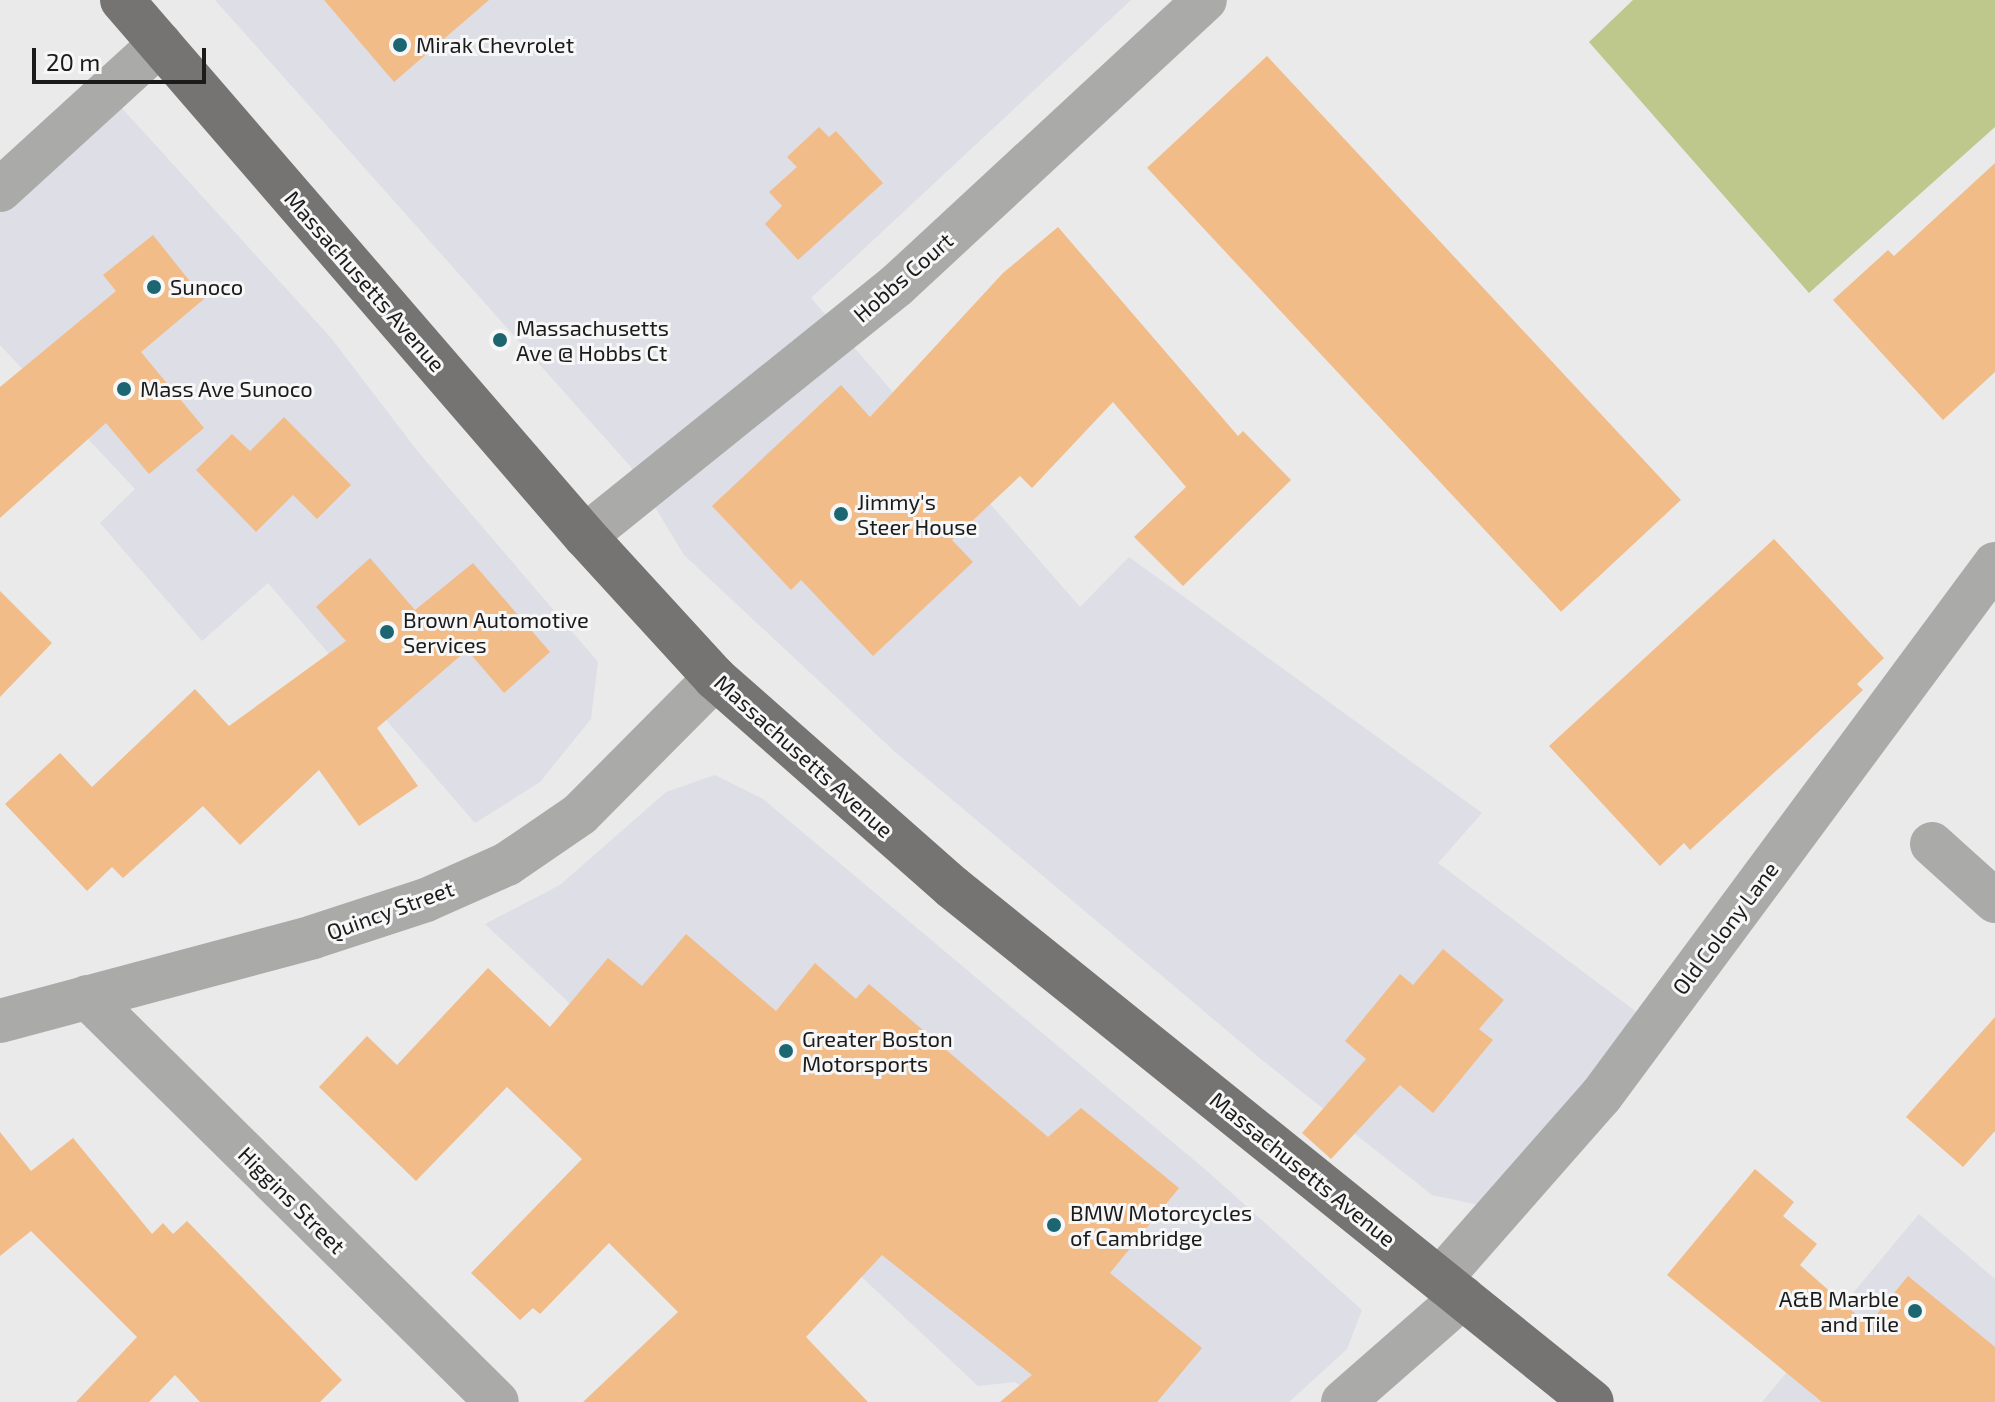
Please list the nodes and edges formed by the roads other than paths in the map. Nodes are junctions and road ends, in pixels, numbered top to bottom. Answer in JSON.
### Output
{"nodes":[{"id":1,"x":122,"y":0,"type":"edge"},
{"id":2,"x":1205,"y":0,"type":"edge"},
{"id":3,"x":160,"y":44,"type":"junction"},
{"id":4,"x":0,"y":190,"type":"edge"},
{"id":5,"x":585,"y":536,"type":"junction"},
{"id":6,"x":1995,"y":564,"type":"edge"},
{"id":7,"x":715,"y":678,"type":"junction"},
{"id":8,"x":1932,"y":844,"type":"dead end"},
{"id":9,"x":1995,"y":901,"type":"edge"},
{"id":10,"x":87,"y":997,"type":"junction"},
{"id":11,"x":0,"y":1021,"type":"edge"},
{"id":12,"x":1451,"y":1288,"type":"junction"},
{"id":13,"x":497,"y":1402,"type":"edge"},
{"id":14,"x":1343,"y":1402,"type":"edge"},
{"id":15,"x":1592,"y":1402,"type":"edge"}],
"edges":[{"from":1,"to":3,"type":"main road","name":"Massachusetts Avenue"},
{"from":2,"to":5,"type":"street","name":"Hobbs Court"},
{"from":3,"to":4,"type":"street"},
{"from":3,"to":5,"type":"main road","name":"Massachusetts Avenue"},
{"from":5,"to":7,"type":"main road","name":"Massachusetts Avenue"},
{"from":6,"to":12,"type":"street","name":"Old Colony Lane"},
{"from":7,"to":10,"type":"street","name":"Quincy Street"},
{"from":7,"to":12,"type":"main road","name":"Massachusetts Avenue"},
{"from":8,"to":9,"type":"street"},
{"from":10,"to":11,"type":"street","name":"Quincy Street"},
{"from":10,"to":13,"type":"street","name":"Higgins Street"},
{"from":12,"to":14,"type":"street","name":"Old Colony Lane"},
{"from":12,"to":15,"type":"main road","name":"Massachusetts Avenue"}]}
